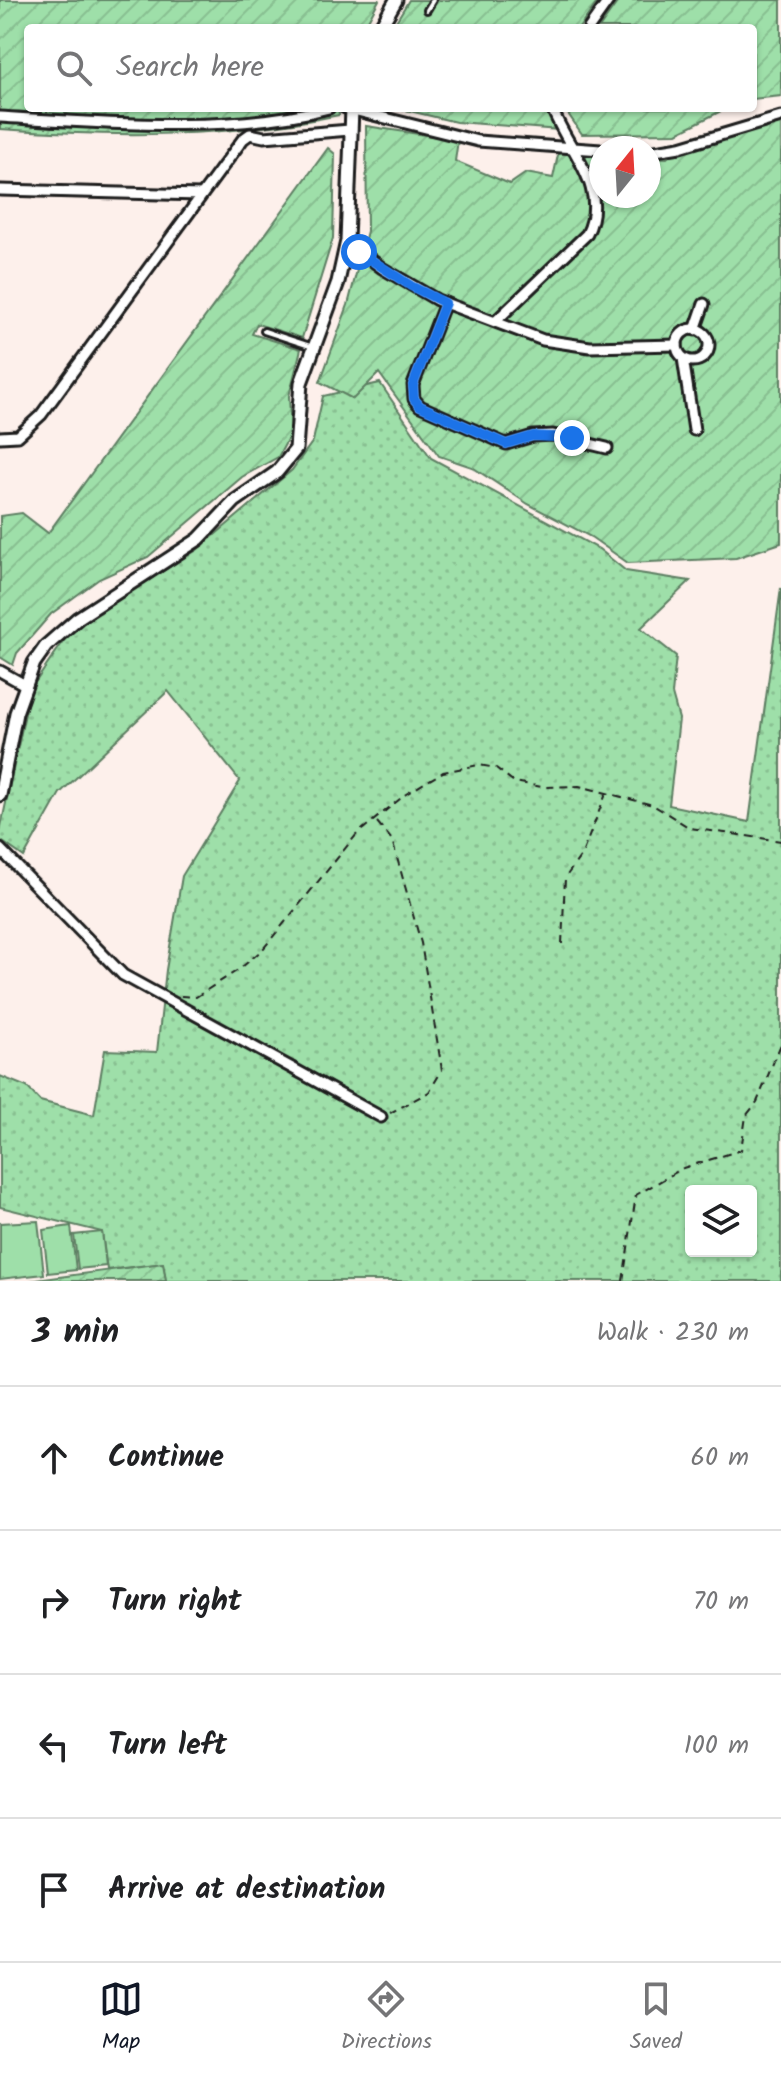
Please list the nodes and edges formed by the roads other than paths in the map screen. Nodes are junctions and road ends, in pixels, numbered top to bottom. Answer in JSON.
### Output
{"nodes":[{"id":1,"x":396,"y":0,"type":"edge"},
{"id":2,"x":433,"y":0,"type":"edge"},
{"id":3,"x":609,"y":0,"type":"edge"},
{"id":4,"x":427,"y":10,"type":"dead end"},
{"id":5,"x":382,"y":24,"type":"edge"},
{"id":6,"x":592,"y":24,"type":"edge"},
{"id":7,"x":313,"y":112,"type":"edge"},
{"id":8,"x":350,"y":112,"type":"edge"},
{"id":9,"x":362,"y":112,"type":"edge"},
{"id":10,"x":554,"y":112,"type":"edge"},
{"id":11,"x":0,"y":117,"type":"edge"},
{"id":12,"x":781,"y":117,"type":"edge"},
{"id":13,"x":350,"y":130,"type":"junction"},
{"id":14,"x":571,"y":148,"type":"junction"},
{"id":15,"x":589,"y":149,"type":"edge"},
{"id":16,"x":661,"y":150,"type":"edge"},
{"id":17,"x":0,"y":190,"type":"edge"},
{"id":18,"x":201,"y":195,"type":"junction"},
{"id":19,"x":347,"y":241,"type":"junction"},
{"id":20,"x":445,"y":303,"type":"junction"},
{"id":21,"x":704,"y":304,"type":"dead end"},
{"id":22,"x":497,"y":320,"type":"junction"},
{"id":23,"x":695,"y":330,"type":"junction"},
{"id":24,"x":264,"y":331,"type":"dead end"},
{"id":25,"x":677,"y":345,"type":"junction"},
{"id":26,"x":313,"y":347,"type":"junction"},
{"id":27,"x":683,"y":358,"type":"junction"},
{"id":28,"x":694,"y":430,"type":"dead end"},
{"id":29,"x":0,"y":437,"type":"edge"},
{"id":30,"x":607,"y":448,"type":"dead end"},
{"id":31,"x":0,"y":671,"type":"edge"},
{"id":32,"x":25,"y":685,"type":"junction"},
{"id":33,"x":0,"y":790,"type":"edge"},
{"id":34,"x":0,"y":849,"type":"edge"},
{"id":35,"x":381,"y":1117,"type":"road end"}],
"edges":[{"from":1,"to":5,"type":"street"},
{"from":2,"to":4,"type":"lane"},
{"from":3,"to":6,"type":"street"},
{"from":7,"to":11,"type":"street"},
{"from":8,"to":13,"type":"street"},
{"from":9,"to":14,"type":"street"},
{"from":10,"to":14,"type":"street"},
{"from":12,"to":16,"type":"street"},
{"from":13,"to":18,"type":"street"},
{"from":13,"to":19,"type":"street"},
{"from":14,"to":15,"type":"street"},
{"from":14,"to":22,"type":"street"},
{"from":17,"to":18,"type":"street"},
{"from":18,"to":29,"type":"street"},
{"from":19,"to":20,"type":"street"},
{"from":19,"to":26,"type":"street"},
{"from":20,"to":22,"type":"street"},
{"from":20,"to":30,"type":"street"},
{"from":21,"to":23,"type":"street"},
{"from":22,"to":25,"type":"street"},
{"from":23,"to":25,"type":"street"},
{"from":23,"to":27,"type":"street"},
{"from":24,"to":26,"type":"lane"},
{"from":25,"to":27,"type":"street"},
{"from":26,"to":32,"type":"street"},
{"from":27,"to":28,"type":"street"},
{"from":31,"to":32,"type":"street"},
{"from":32,"to":33,"type":"street"},
{"from":34,"to":35,"type":"street"}]}
